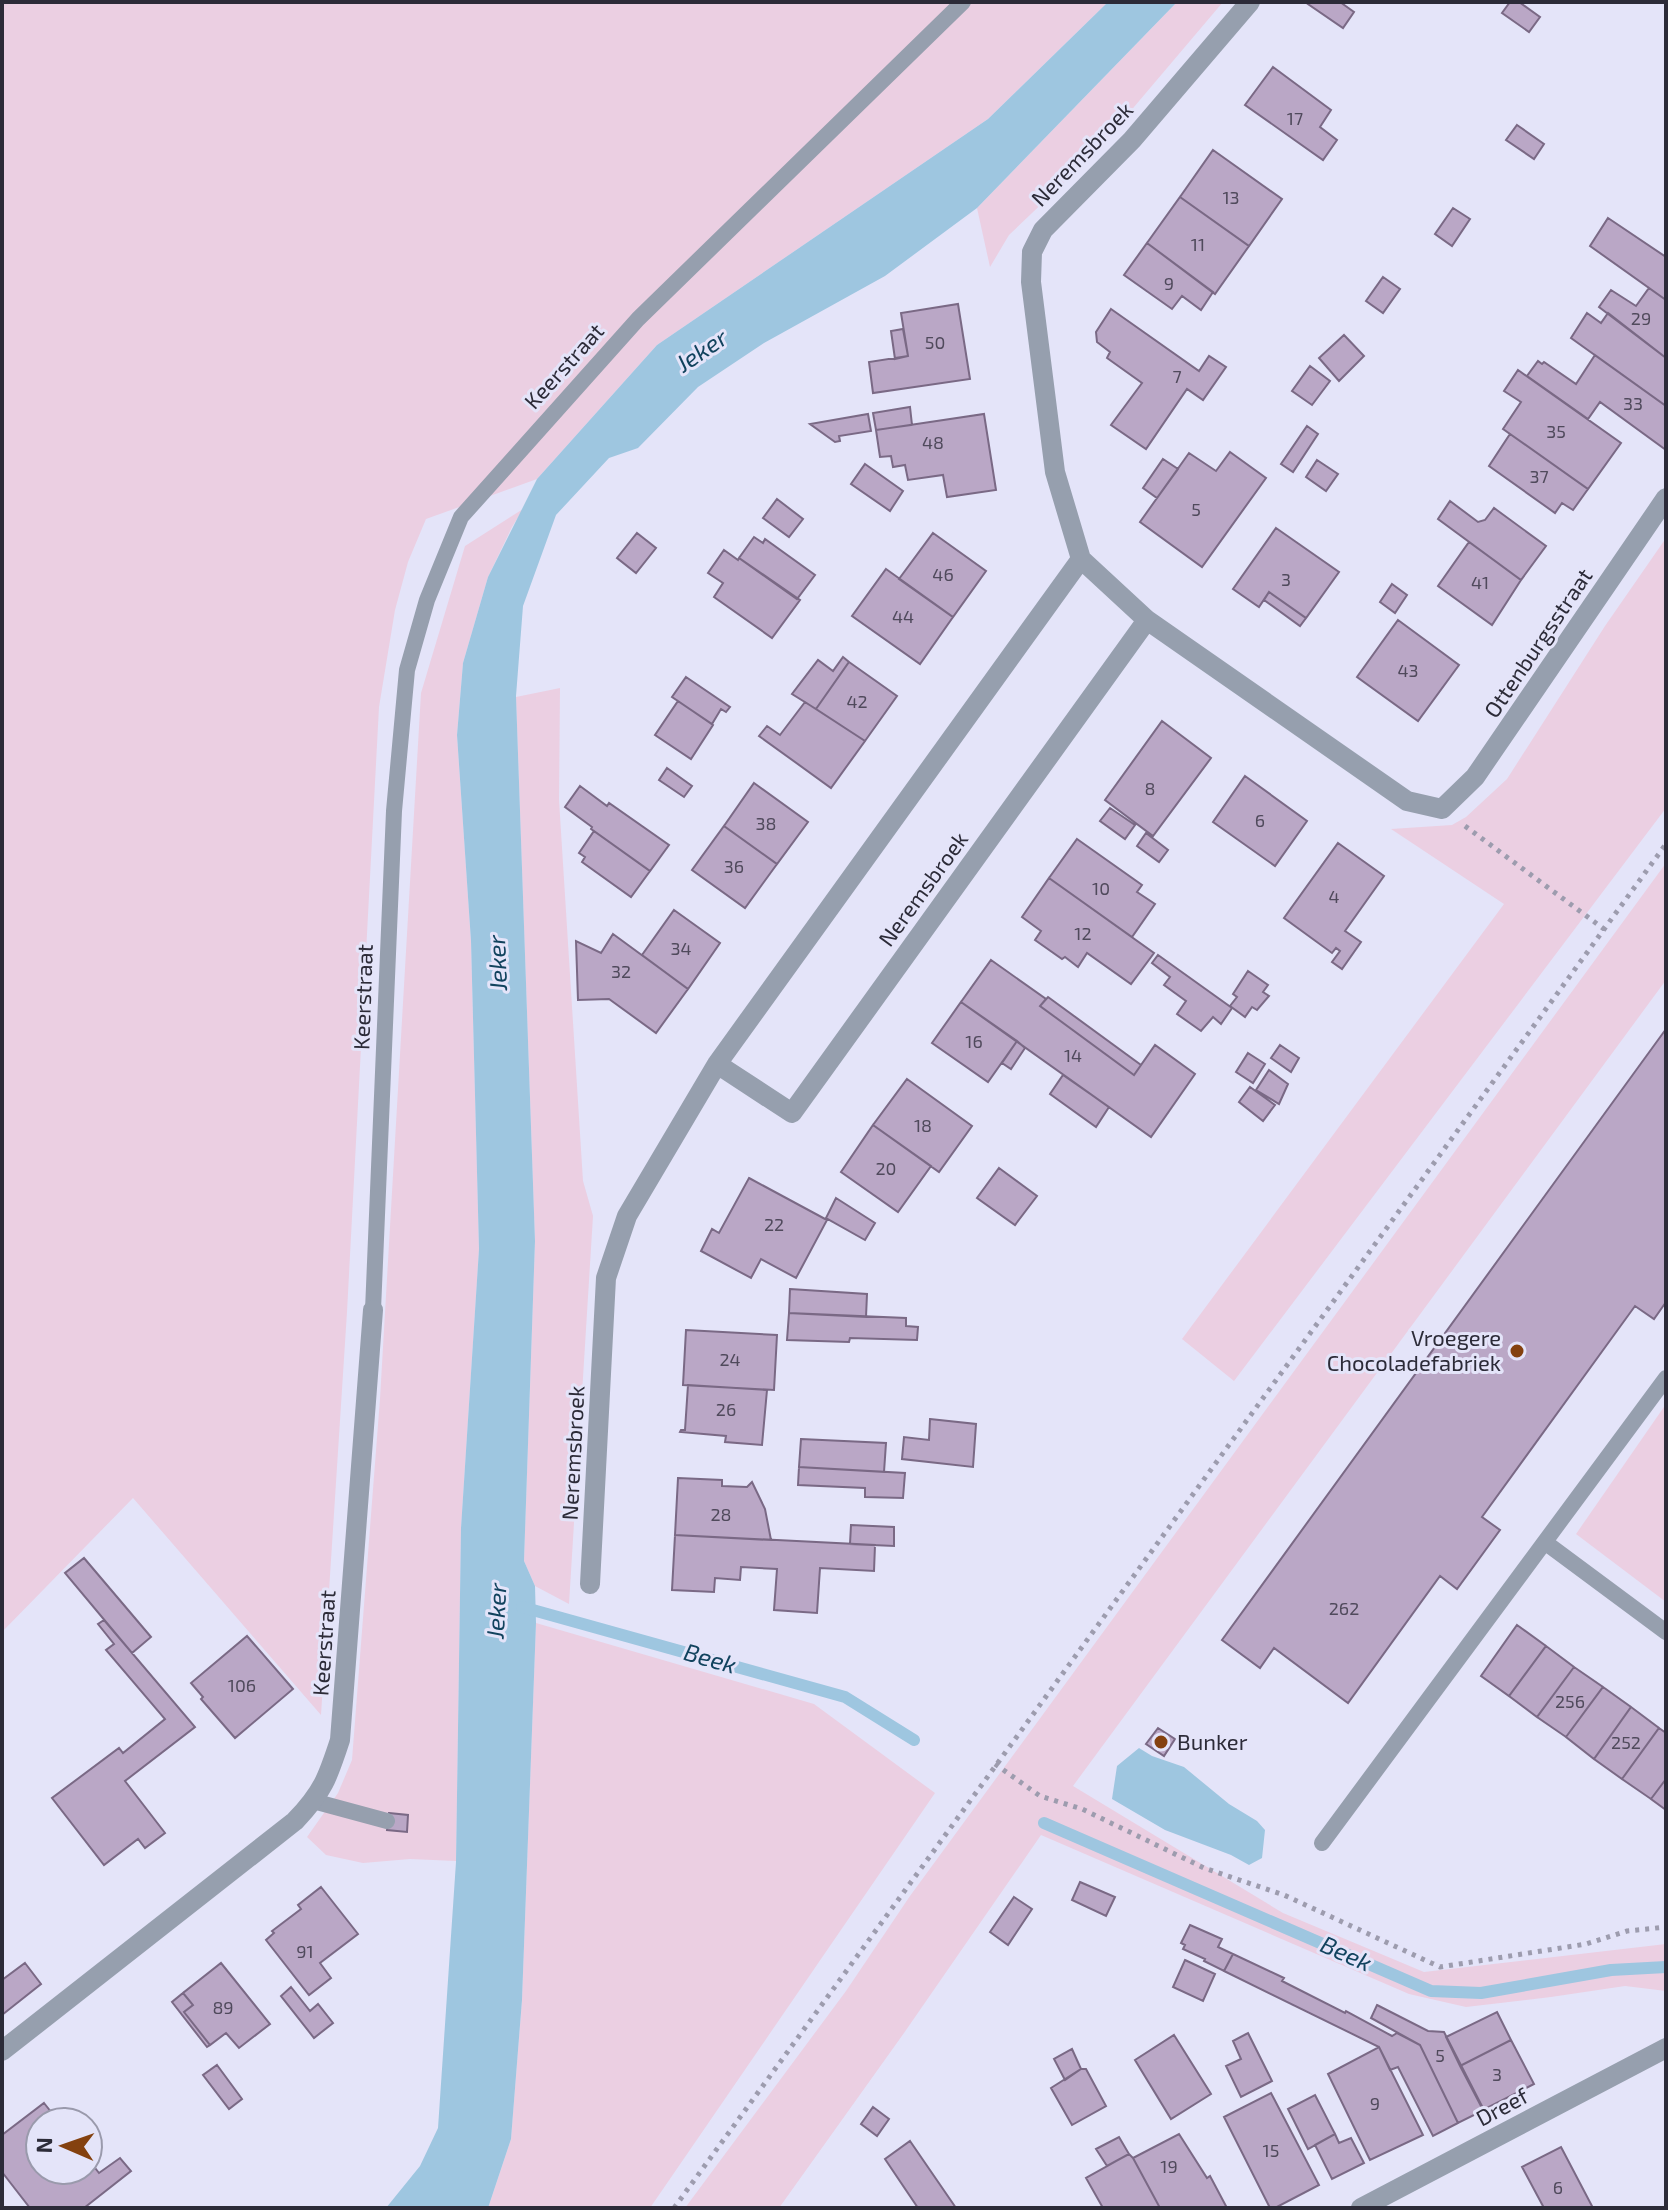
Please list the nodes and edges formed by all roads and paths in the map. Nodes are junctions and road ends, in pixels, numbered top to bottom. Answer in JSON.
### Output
{"nodes":[{"id":1,"x":963,"y":2,"type":"edge"},
{"id":2,"x":1250,"y":2,"type":"edge"},
{"id":3,"x":1666,"y":498,"type":"edge"},
{"id":4,"x":1081,"y":559,"type":"junction"},
{"id":5,"x":1147,"y":620,"type":"junction"},
{"id":6,"x":1442,"y":809,"type":"junction"},
{"id":7,"x":1666,"y":844,"type":"edge"},
{"id":8,"x":1604,"y":929,"type":"junction"},
{"id":9,"x":717,"y":1064,"type":"junction"},
{"id":10,"x":373,"y":1310,"type":"joint"},
{"id":11,"x":1666,"y":1378,"type":"edge"},
{"id":12,"x":1546,"y":1543,"type":"junction"},
{"id":13,"x":590,"y":1584,"type":"dead end"},
{"id":14,"x":1666,"y":1632,"type":"edge"},
{"id":15,"x":995,"y":1764,"type":"junction"},
{"id":16,"x":313,"y":1801,"type":"junction"},
{"id":17,"x":387,"y":1821,"type":"dead end"},
{"id":18,"x":1322,"y":1843,"type":"dead end"},
{"id":19,"x":1666,"y":1927,"type":"edge"},
{"id":20,"x":1666,"y":2048,"type":"edge"},
{"id":21,"x":2,"y":2051,"type":"edge"},
{"id":22,"x":674,"y":2208,"type":"edge"},
{"id":23,"x":1361,"y":2208,"type":"edge"}],
"edges":[{"from":1,"to":10,"type":"lane","name":"Keerstraat"},
{"from":2,"to":4,"type":"street","name":"Neremsbroek"},
{"from":3,"to":6,"type":"street","name":"Ottenburgsstraat"},
{"from":4,"to":5,"type":"street"},
{"from":4,"to":9,"type":"street","name":"Neremsbroek"},
{"from":5,"to":6,"type":"street"},
{"from":5,"to":9,"type":"street","name":"Neremsbroek"},
{"from":6,"to":8,"type":"path"},
{"from":7,"to":8,"type":"path"},
{"from":8,"to":15,"type":"path"},
{"from":9,"to":13,"type":"street","name":"Neremsbroek"},
{"from":10,"to":16,"type":"street","name":"Keerstraat"},
{"from":11,"to":12,"type":"lane"},
{"from":12,"to":14,"type":"lane"},
{"from":12,"to":18,"type":"lane"},
{"from":15,"to":19,"type":"path"},
{"from":15,"to":22,"type":"path"},
{"from":16,"to":17,"type":"lane"},
{"from":16,"to":21,"type":"street","name":"Keerstraat"},
{"from":20,"to":23,"type":"street","name":"Dreef"}]}
